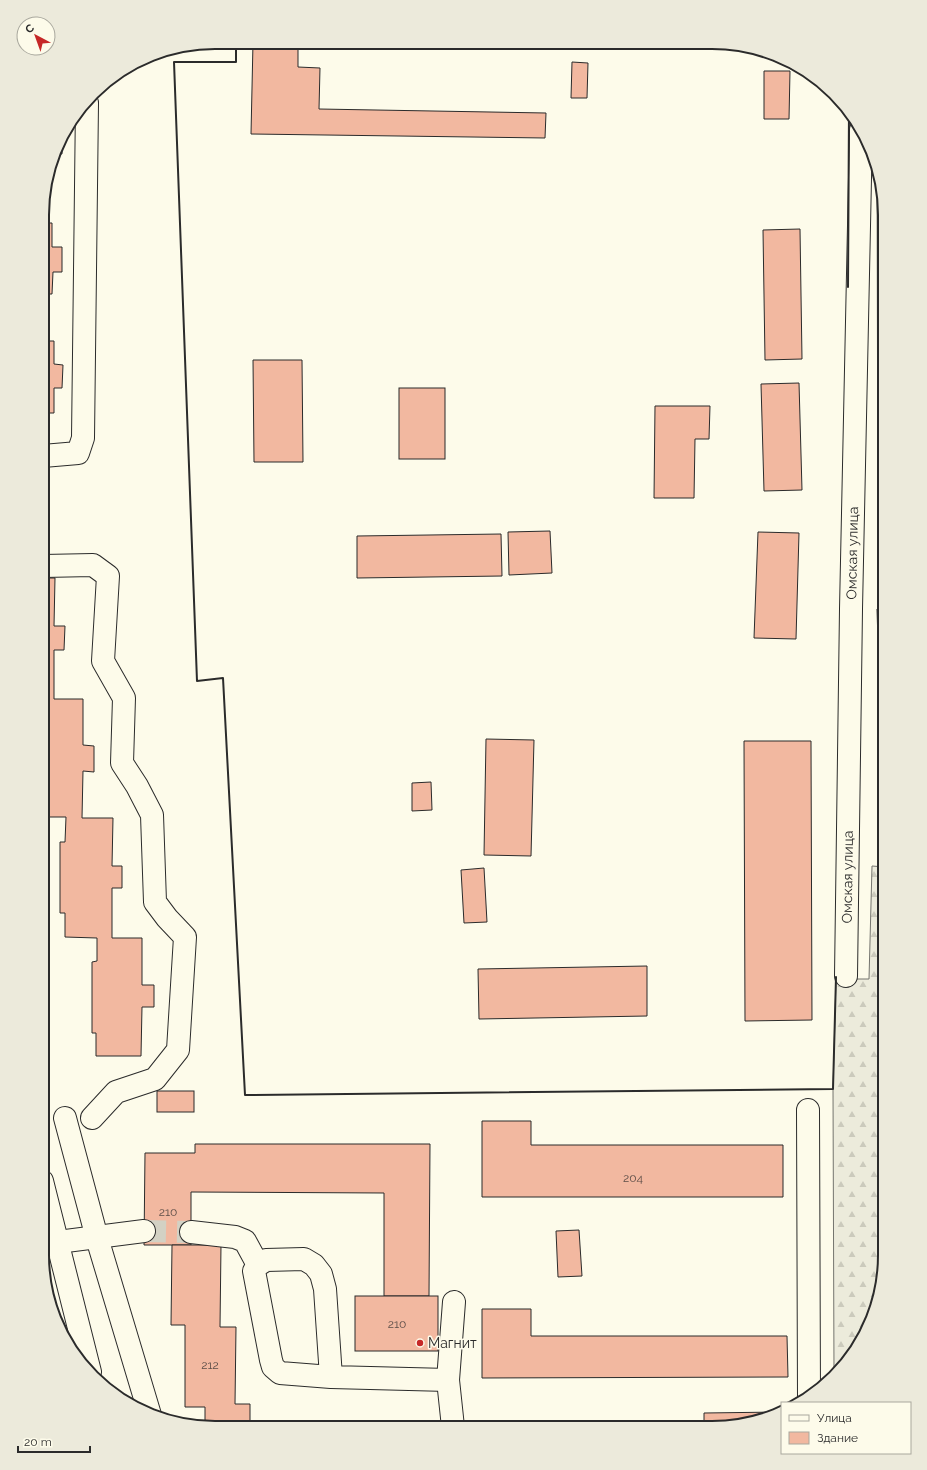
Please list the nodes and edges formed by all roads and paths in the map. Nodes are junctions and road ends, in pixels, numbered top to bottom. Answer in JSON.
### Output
{"nodes":[{"id":1,"x":87,"y":109,"type":"edge"},
{"id":2,"x":861,"y":141,"type":"edge"},
{"id":3,"x":49,"y":455,"type":"edge"},
{"id":4,"x":49,"y":566,"type":"edge"},
{"id":5,"x":846,"y":976,"type":"dead end"},
{"id":6,"x":808,"y":1110,"type":"dead end"},
{"id":7,"x":65,"y":1118,"type":"dead end"},
{"id":8,"x":92,"y":1118,"type":"dead end"},
{"id":9,"x":144,"y":1231,"type":"tunnel mouth"},
{"id":10,"x":191,"y":1232,"type":"tunnel mouth"},
{"id":11,"x":97,"y":1238,"type":"junction"},
{"id":12,"x":50,"y":1243,"type":"edge"},
{"id":13,"x":258,"y":1264,"type":"junction"},
{"id":14,"x":454,"y":1302,"type":"dead end"},
{"id":15,"x":86,"y":1360,"type":"edge"},
{"id":16,"x":332,"y":1377,"type":"junction"},
{"id":17,"x":448,"y":1380,"type":"junction"},
{"id":18,"x":809,"y":1390,"type":"edge"},
{"id":19,"x":147,"y":1407,"type":"edge"},
{"id":20,"x":452,"y":1421,"type":"edge"}],
"edges":[{"from":1,"to":3,"type":"street"},
{"from":2,"to":5,"type":"street","name":"Омская улица"},
{"from":4,"to":8,"type":"street"},
{"from":6,"to":18,"type":"street"},
{"from":7,"to":11,"type":"street"},
{"from":9,"to":11,"type":"street"},
{"from":10,"to":13,"type":"street"},
{"from":11,"to":12,"type":"street"},
{"from":11,"to":19,"type":"street"},
{"from":12,"to":15,"type":"street"},
{"from":13,"to":16,"type":"street"},
{"from":13,"to":16,"type":"street"},
{"from":14,"to":17,"type":"street"},
{"from":16,"to":17,"type":"street"},
{"from":17,"to":20,"type":"street"}]}
